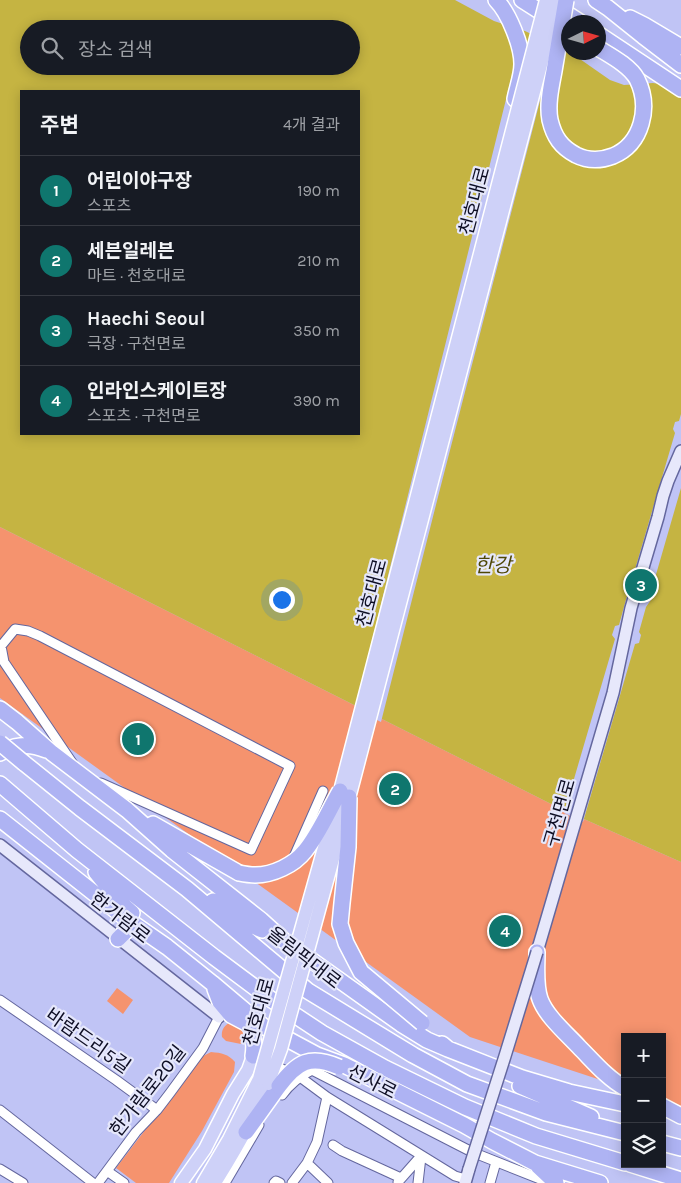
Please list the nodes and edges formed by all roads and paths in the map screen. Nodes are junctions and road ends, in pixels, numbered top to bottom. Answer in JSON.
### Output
{"nodes":[{"id":1,"x":496,"y":0,"type":"edge"},
{"id":2,"x":522,"y":0,"type":"edge"},
{"id":3,"x":546,"y":0,"type":"edge"},
{"id":4,"x":558,"y":0,"type":"edge"},
{"id":5,"x":566,"y":0,"type":"edge"},
{"id":6,"x":602,"y":4,"type":"edge"},
{"id":7,"x":564,"y":15,"type":"edge"},
{"id":8,"x":569,"y":15,"type":"edge"},
{"id":9,"x":561,"y":25,"type":"edge"},
{"id":10,"x":561,"y":30,"type":"edge"},
{"id":11,"x":606,"y":39,"type":"edge"},
{"id":12,"x":681,"y":47,"type":"edge"},
{"id":13,"x":606,"y":53,"type":"edge"},
{"id":14,"x":681,"y":65,"type":"edge"},
{"id":15,"x":681,"y":89,"type":"edge"},
{"id":16,"x":502,"y":172,"type":"junction"},
{"id":17,"x":681,"y":451,"type":"edge"},
{"id":18,"x":0,"y":709,"type":"edge"},
{"id":19,"x":0,"y":743,"type":"edge"},
{"id":20,"x":0,"y":753,"type":"edge"},
{"id":21,"x":52,"y":753,"type":"junction"},
{"id":22,"x":80,"y":774,"type":"junction"},
{"id":23,"x":1,"y":785,"type":"edge"},
{"id":24,"x":323,"y":791,"type":"dead end"},
{"id":25,"x":345,"y":794,"type":"junction"},
{"id":26,"x":128,"y":810,"type":"junction"},
{"id":27,"x":2,"y":820,"type":"edge"},
{"id":28,"x":0,"y":845,"type":"edge"},
{"id":29,"x":77,"y":850,"type":"junction"},
{"id":30,"x":286,"y":875,"type":"dead end"},
{"id":31,"x":187,"y":890,"type":"junction"},
{"id":32,"x":128,"y":920,"type":"junction"},
{"id":33,"x":118,"y":939,"type":"junction"},
{"id":34,"x":283,"y":940,"type":"junction"},
{"id":35,"x":167,"y":947,"type":"junction"},
{"id":36,"x":537,"y":952,"type":"junction"},
{"id":37,"x":212,"y":983,"type":"junction"},
{"id":38,"x":0,"y":1000,"type":"edge"},
{"id":39,"x":223,"y":1011,"type":"junction"},
{"id":40,"x":256,"y":1026,"type":"junction"},
{"id":41,"x":452,"y":1051,"type":"junction"},
{"id":42,"x":253,"y":1056,"type":"junction"},
{"id":43,"x":341,"y":1066,"type":"junction"},
{"id":44,"x":306,"y":1073,"type":"junction"},
{"id":45,"x":269,"y":1083,"type":"junction"},
{"id":46,"x":621,"y":1085,"type":"edge"},
{"id":47,"x":327,"y":1097,"type":"junction"},
{"id":48,"x":621,"y":1103,"type":"edge"},
{"id":49,"x":666,"y":1108,"type":"edge"},
{"id":50,"x":0,"y":1110,"type":"edge"},
{"id":51,"x":157,"y":1110,"type":"junction"},
{"id":52,"x":666,"y":1114,"type":"edge"},
{"id":53,"x":681,"y":1117,"type":"edge"},
{"id":54,"x":621,"y":1130,"type":"edge"},
{"id":55,"x":621,"y":1131,"type":"edge"},
{"id":56,"x":246,"y":1132,"type":"joint"},
{"id":57,"x":666,"y":1144,"type":"edge"},
{"id":58,"x":333,"y":1145,"type":"dead end"},
{"id":59,"x":681,"y":1148,"type":"edge"},
{"id":60,"x":421,"y":1156,"type":"junction"},
{"id":61,"x":496,"y":1162,"type":"junction"},
{"id":62,"x":621,"y":1162,"type":"edge"},
{"id":63,"x":307,"y":1163,"type":"junction"},
{"id":64,"x":535,"y":1163,"type":"junction"},
{"id":65,"x":643,"y":1168,"type":"edge"},
{"id":66,"x":0,"y":1169,"type":"edge"},
{"id":67,"x":107,"y":1171,"type":"junction"},
{"id":68,"x":467,"y":1177,"type":"edge"},
{"id":69,"x":681,"y":1180,"type":"edge"},
{"id":70,"x":399,"y":1181,"type":"edge"},
{"id":71,"x":23,"y":1183,"type":"edge"},
{"id":72,"x":93,"y":1183,"type":"edge"},
{"id":73,"x":98,"y":1183,"type":"edge"},
{"id":74,"x":124,"y":1183,"type":"edge"},
{"id":75,"x":181,"y":1183,"type":"edge"},
{"id":76,"x":203,"y":1183,"type":"edge"},
{"id":77,"x":215,"y":1183,"type":"edge"},
{"id":78,"x":225,"y":1183,"type":"edge"},
{"id":79,"x":292,"y":1183,"type":"edge"},
{"id":80,"x":328,"y":1183,"type":"edge"},
{"id":81,"x":418,"y":1183,"type":"edge"},
{"id":82,"x":490,"y":1183,"type":"edge"},
{"id":83,"x":550,"y":1183,"type":"edge"},
{"id":84,"x":556,"y":1183,"type":"edge"},
{"id":85,"x":600,"y":1183,"type":"edge"}],
"edges":[{"from":1,"to":16,"type":"highway","bridge":true},
{"from":2,"to":9,"type":"highway"},
{"from":3,"to":8,"type":"highway"},
{"from":3,"to":16,"type":"main road","name":"천호대로","bridge":true},
{"from":4,"to":25,"type":"main road","name":"천호대로","bridge":true},
{"from":5,"to":7,"type":"highway","bridge":true},
{"from":6,"to":12,"type":"highway"},
{"from":6,"to":14,"type":"highway"},
{"from":10,"to":13,"type":"highway","bridge":true},
{"from":11,"to":15,"type":"highway"},
{"from":16,"to":25,"type":"main road","name":"천호대로","bridge":true},
{"from":17,"to":36,"type":"main road","name":"구천면로"},
{"from":18,"to":21,"type":"highway"},
{"from":19,"to":31,"type":"highway","name":"올림픽대로","bridge":true},
{"from":20,"to":21,"type":"highway"},
{"from":21,"to":22,"type":"highway"},
{"from":22,"to":22,"type":"street"},
{"from":22,"to":26,"type":"highway"},
{"from":23,"to":29,"type":"highway"},
{"from":24,"to":30,"type":"street"},
{"from":25,"to":26,"type":"highway","bridge":true},
{"from":25,"to":41,"type":"highway","bridge":true},
{"from":25,"to":45,"type":"main road","name":"천호대로","bridge":true},
{"from":26,"to":34,"type":"highway"},
{"from":27,"to":32,"type":"highway"},
{"from":28,"to":33,"type":"main road","name":"한가람로"},
{"from":29,"to":35,"type":"highway"},
{"from":29,"to":62,"type":"highway"},
{"from":31,"to":34,"type":"highway"},
{"from":31,"to":55,"type":"highway","name":"올림픽대로"},
{"from":32,"to":33,"type":"highway"},
{"from":32,"to":35,"type":"highway"},
{"from":33,"to":39,"type":"main road","name":"한가람로"},
{"from":34,"to":41,"type":"highway"},
{"from":35,"to":37,"type":"highway"},
{"from":36,"to":46,"type":"highway","bridge":true},
{"from":36,"to":68,"type":"main road","name":"구천면로","bridge":true},
{"from":37,"to":39,"type":"highway"},
{"from":37,"to":40,"type":"highway"},
{"from":38,"to":51,"type":"street","name":"바람드리5길"},
{"from":39,"to":40,"type":"highway"},
{"from":39,"to":51,"type":"street","name":"한가람로20길"},
{"from":40,"to":42,"type":"highway"},
{"from":40,"to":43,"type":"highway"},
{"from":41,"to":48,"type":"highway"},
{"from":41,"to":54,"type":"highway"},
{"from":42,"to":44,"type":"street"},
{"from":42,"to":75,"type":"main road"},
{"from":43,"to":44,"type":"highway"},
{"from":43,"to":45,"type":"highway","bridge":true},
{"from":43,"to":64,"type":"highway"},
{"from":44,"to":47,"type":"street"},
{"from":44,"to":61,"type":"street","name":"선사로"},
{"from":44,"to":78,"type":"street"},
{"from":45,"to":56,"type":"highway"},
{"from":45,"to":76,"type":"main road","name":"천호대로"},
{"from":47,"to":60,"type":"street"},
{"from":47,"to":63,"type":"street"},
{"from":49,"to":53,"type":"highway"},
{"from":50,"to":72,"type":"street"},
{"from":51,"to":67,"type":"street","name":"한가람로20길"},
{"from":52,"to":53,"type":"highway"},
{"from":56,"to":77,"type":"main road"},
{"from":57,"to":59,"type":"highway"},
{"from":58,"to":70,"type":"street"},
{"from":60,"to":68,"type":"street"},
{"from":60,"to":70,"type":"street"},
{"from":60,"to":81,"type":"street"},
{"from":61,"to":82,"type":"street"},
{"from":61,"to":83,"type":"street","name":"선사로"},
{"from":63,"to":79,"type":"street"},
{"from":63,"to":80,"type":"street"},
{"from":64,"to":84,"type":"highway"},
{"from":64,"to":85,"type":"highway"},
{"from":65,"to":69,"type":"highway"},
{"from":66,"to":71,"type":"street"},
{"from":67,"to":73,"type":"street","name":"한가람로20길"},
{"from":67,"to":74,"type":"street"}]}
